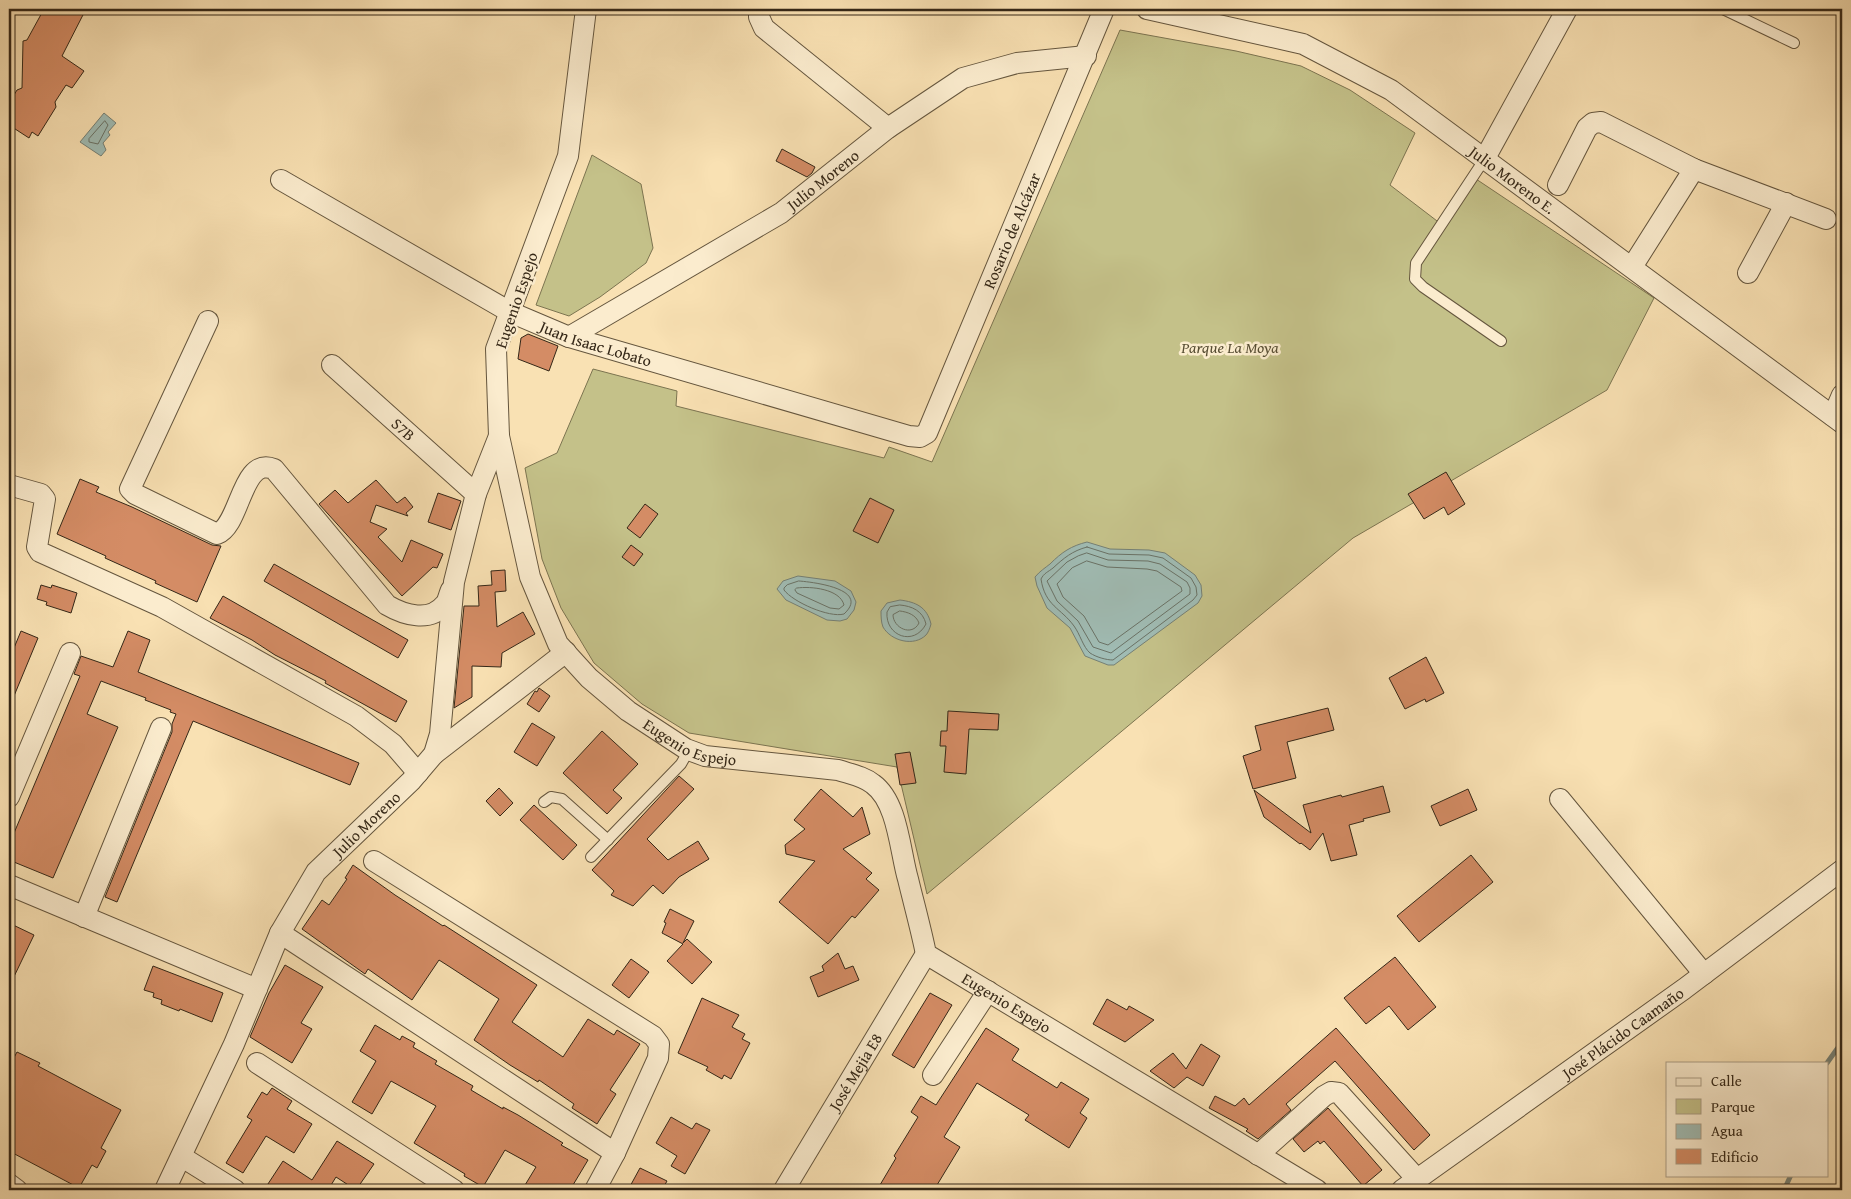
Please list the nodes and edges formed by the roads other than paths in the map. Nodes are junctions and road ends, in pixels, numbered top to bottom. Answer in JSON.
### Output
{"nodes":[{"id":1,"x":586,"y":9,"type":"edge"},
{"id":2,"x":759,"y":9,"type":"edge"},
{"id":3,"x":1104,"y":9,"type":"edge"},
{"id":4,"x":1147,"y":9,"type":"edge"},
{"id":5,"x":1567,"y":9,"type":"edge"},
{"id":6,"x":1722,"y":9,"type":"edge"},
{"id":7,"x":1224,"y":17,"type":"edge"},
{"id":8,"x":1794,"y":43,"type":"dead end"},
{"id":9,"x":1086,"y":56,"type":"junction"},
{"id":10,"x":888,"y":128,"type":"junction"},
{"id":11,"x":1484,"y":160,"type":"junction"},
{"id":12,"x":1694,"y":169,"type":"junction"},
{"id":13,"x":281,"y":180,"type":"dead end"},
{"id":14,"x":1558,"y":185,"type":"dead end"},
{"id":15,"x":1786,"y":203,"type":"junction"},
{"id":16,"x":1826,"y":219,"type":"dead end"},
{"id":17,"x":1632,"y":267,"type":"junction"},
{"id":18,"x":1748,"y":273,"type":"dead end"},
{"id":19,"x":510,"y":312,"type":"junction"},
{"id":20,"x":208,"y":321,"type":"dead end"},
{"id":21,"x":569,"y":337,"type":"junction"},
{"id":22,"x":1501,"y":341,"type":"dead end"},
{"id":23,"x":332,"y":365,"type":"dead end"},
{"id":24,"x":1842,"y":395,"type":"edge"},
{"id":25,"x":1838,"y":419,"type":"edge"},
{"id":26,"x":500,"y":436,"type":"junction"},
{"id":27,"x":909,"y":436,"type":"joint"},
{"id":28,"x":9,"y":484,"type":"edge"},
{"id":29,"x":476,"y":494,"type":"junction"},
{"id":30,"x":454,"y":582,"type":"junction"},
{"id":31,"x":566,"y":652,"type":"junction"},
{"id":32,"x":70,"y":653,"type":"dead end"},
{"id":33,"x":161,"y":728,"type":"dead end"},
{"id":34,"x":689,"y":750,"type":"junction"},
{"id":35,"x":434,"y":754,"type":"junction"},
{"id":36,"x":418,"y":773,"type":"junction"},
{"id":37,"x":9,"y":797,"type":"edge"},
{"id":38,"x":1560,"y":799,"type":"dead end"},
{"id":39,"x":544,"y":802,"type":"dead end"},
{"id":40,"x":608,"y":840,"type":"junction"},
{"id":41,"x":591,"y":857,"type":"dead end"},
{"id":42,"x":374,"y":861,"type":"dead end"},
{"id":43,"x":1842,"y":870,"type":"edge"},
{"id":44,"x":9,"y":885,"type":"edge"},
{"id":45,"x":84,"y":916,"type":"junction"},
{"id":46,"x":280,"y":933,"type":"junction"},
{"id":47,"x":926,"y":954,"type":"junction"},
{"id":48,"x":1704,"y":974,"type":"junction"},
{"id":49,"x":256,"y":989,"type":"junction"},
{"id":50,"x":988,"y":991,"type":"junction"},
{"id":51,"x":257,"y":1063,"type":"dead end"},
{"id":52,"x":933,"y":1076,"type":"dead end"},
{"id":53,"x":615,"y":1153,"type":"junction"},
{"id":54,"x":1258,"y":1155,"type":"junction"},
{"id":55,"x":182,"y":1157,"type":"junction"},
{"id":56,"x":9,"y":1184,"type":"edge"},
{"id":57,"x":1409,"y":1185,"type":"edge"},
{"id":58,"x":18,"y":1190,"type":"edge"},
{"id":59,"x":165,"y":1190,"type":"edge"},
{"id":60,"x":235,"y":1190,"type":"edge"},
{"id":61,"x":454,"y":1190,"type":"edge"},
{"id":62,"x":595,"y":1190,"type":"edge"},
{"id":63,"x":784,"y":1190,"type":"edge"},
{"id":64,"x":1317,"y":1190,"type":"edge"}],
"edges":[{"from":1,"to":19,"type":"street","name":"Eugenio Espejo"},
{"from":2,"to":10,"type":"street"},
{"from":3,"to":9,"type":"street","name":"Rosario de Alcázar"},
{"from":4,"to":7,"type":"street","name":"Julio Moreno E."},
{"from":5,"to":11,"type":"street"},
{"from":6,"to":8,"type":"lane"},
{"from":7,"to":11,"type":"street","name":"Julio Moreno E."},
{"from":9,"to":10,"type":"street","name":"Julio Moreno"},
{"from":9,"to":27,"type":"street","name":"Rosario de Alcázar"},
{"from":10,"to":21,"type":"street","name":"Julio Moreno"},
{"from":11,"to":17,"type":"street","name":"Julio Moreno E."},
{"from":11,"to":22,"type":"lane"},
{"from":12,"to":14,"type":"street"},
{"from":12,"to":15,"type":"street"},
{"from":12,"to":17,"type":"street"},
{"from":13,"to":19,"type":"street","name":"Juan Isaac Lobato"},
{"from":15,"to":16,"type":"street"},
{"from":15,"to":18,"type":"street"},
{"from":17,"to":25,"type":"street","name":"Julio Moreno E."},
{"from":19,"to":21,"type":"street","name":"Juan Isaac Lobato"},
{"from":19,"to":26,"type":"street","name":"Eugenio Espejo"},
{"from":20,"to":30,"type":"street"},
{"from":21,"to":27,"type":"street","name":"Juan Isaac Lobato"},
{"from":23,"to":29,"type":"street","name":"S7B"},
{"from":24,"to":25,"type":"street"},
{"from":26,"to":29,"type":"street","name":"Julio Moreno"},
{"from":26,"to":31,"type":"street","name":"Eugenio Espejo"},
{"from":28,"to":36,"type":"street"},
{"from":29,"to":30,"type":"street","name":"Julio Moreno"},
{"from":30,"to":35,"type":"street","name":"Julio Moreno"},
{"from":31,"to":34,"type":"street","name":"Eugenio Espejo"},
{"from":31,"to":35,"type":"street"},
{"from":32,"to":37,"type":"street"},
{"from":33,"to":45,"type":"street"},
{"from":34,"to":40,"type":"lane"},
{"from":34,"to":47,"type":"street","name":"Eugenio Espejo"},
{"from":35,"to":36,"type":"street","name":"Julio Moreno"},
{"from":36,"to":46,"type":"street","name":"Julio Moreno"},
{"from":38,"to":48,"type":"street"},
{"from":39,"to":40,"type":"lane"},
{"from":40,"to":41,"type":"lane"},
{"from":42,"to":53,"type":"street"},
{"from":43,"to":48,"type":"street","name":"José Plácido Caamaño"},
{"from":44,"to":45,"type":"street"},
{"from":45,"to":49,"type":"street"},
{"from":46,"to":49,"type":"street","name":"Julio Moreno"},
{"from":46,"to":53,"type":"street"},
{"from":47,"to":50,"type":"street","name":"Eugenio Espejo"},
{"from":47,"to":63,"type":"street","name":"José Mejia E8"},
{"from":48,"to":57,"type":"street","name":"José Plácido Caamaño"},
{"from":49,"to":55,"type":"street","name":"Julio Moreno"},
{"from":50,"to":52,"type":"street"},
{"from":50,"to":54,"type":"street","name":"Eugenio Espejo"},
{"from":51,"to":61,"type":"street"},
{"from":53,"to":62,"type":"street"},
{"from":54,"to":57,"type":"street"},
{"from":54,"to":64,"type":"street","name":"Eugenio Espejo"},
{"from":55,"to":59,"type":"street","name":"Julio Moreno"},
{"from":55,"to":60,"type":"street"},
{"from":56,"to":58,"type":"street"}]}
